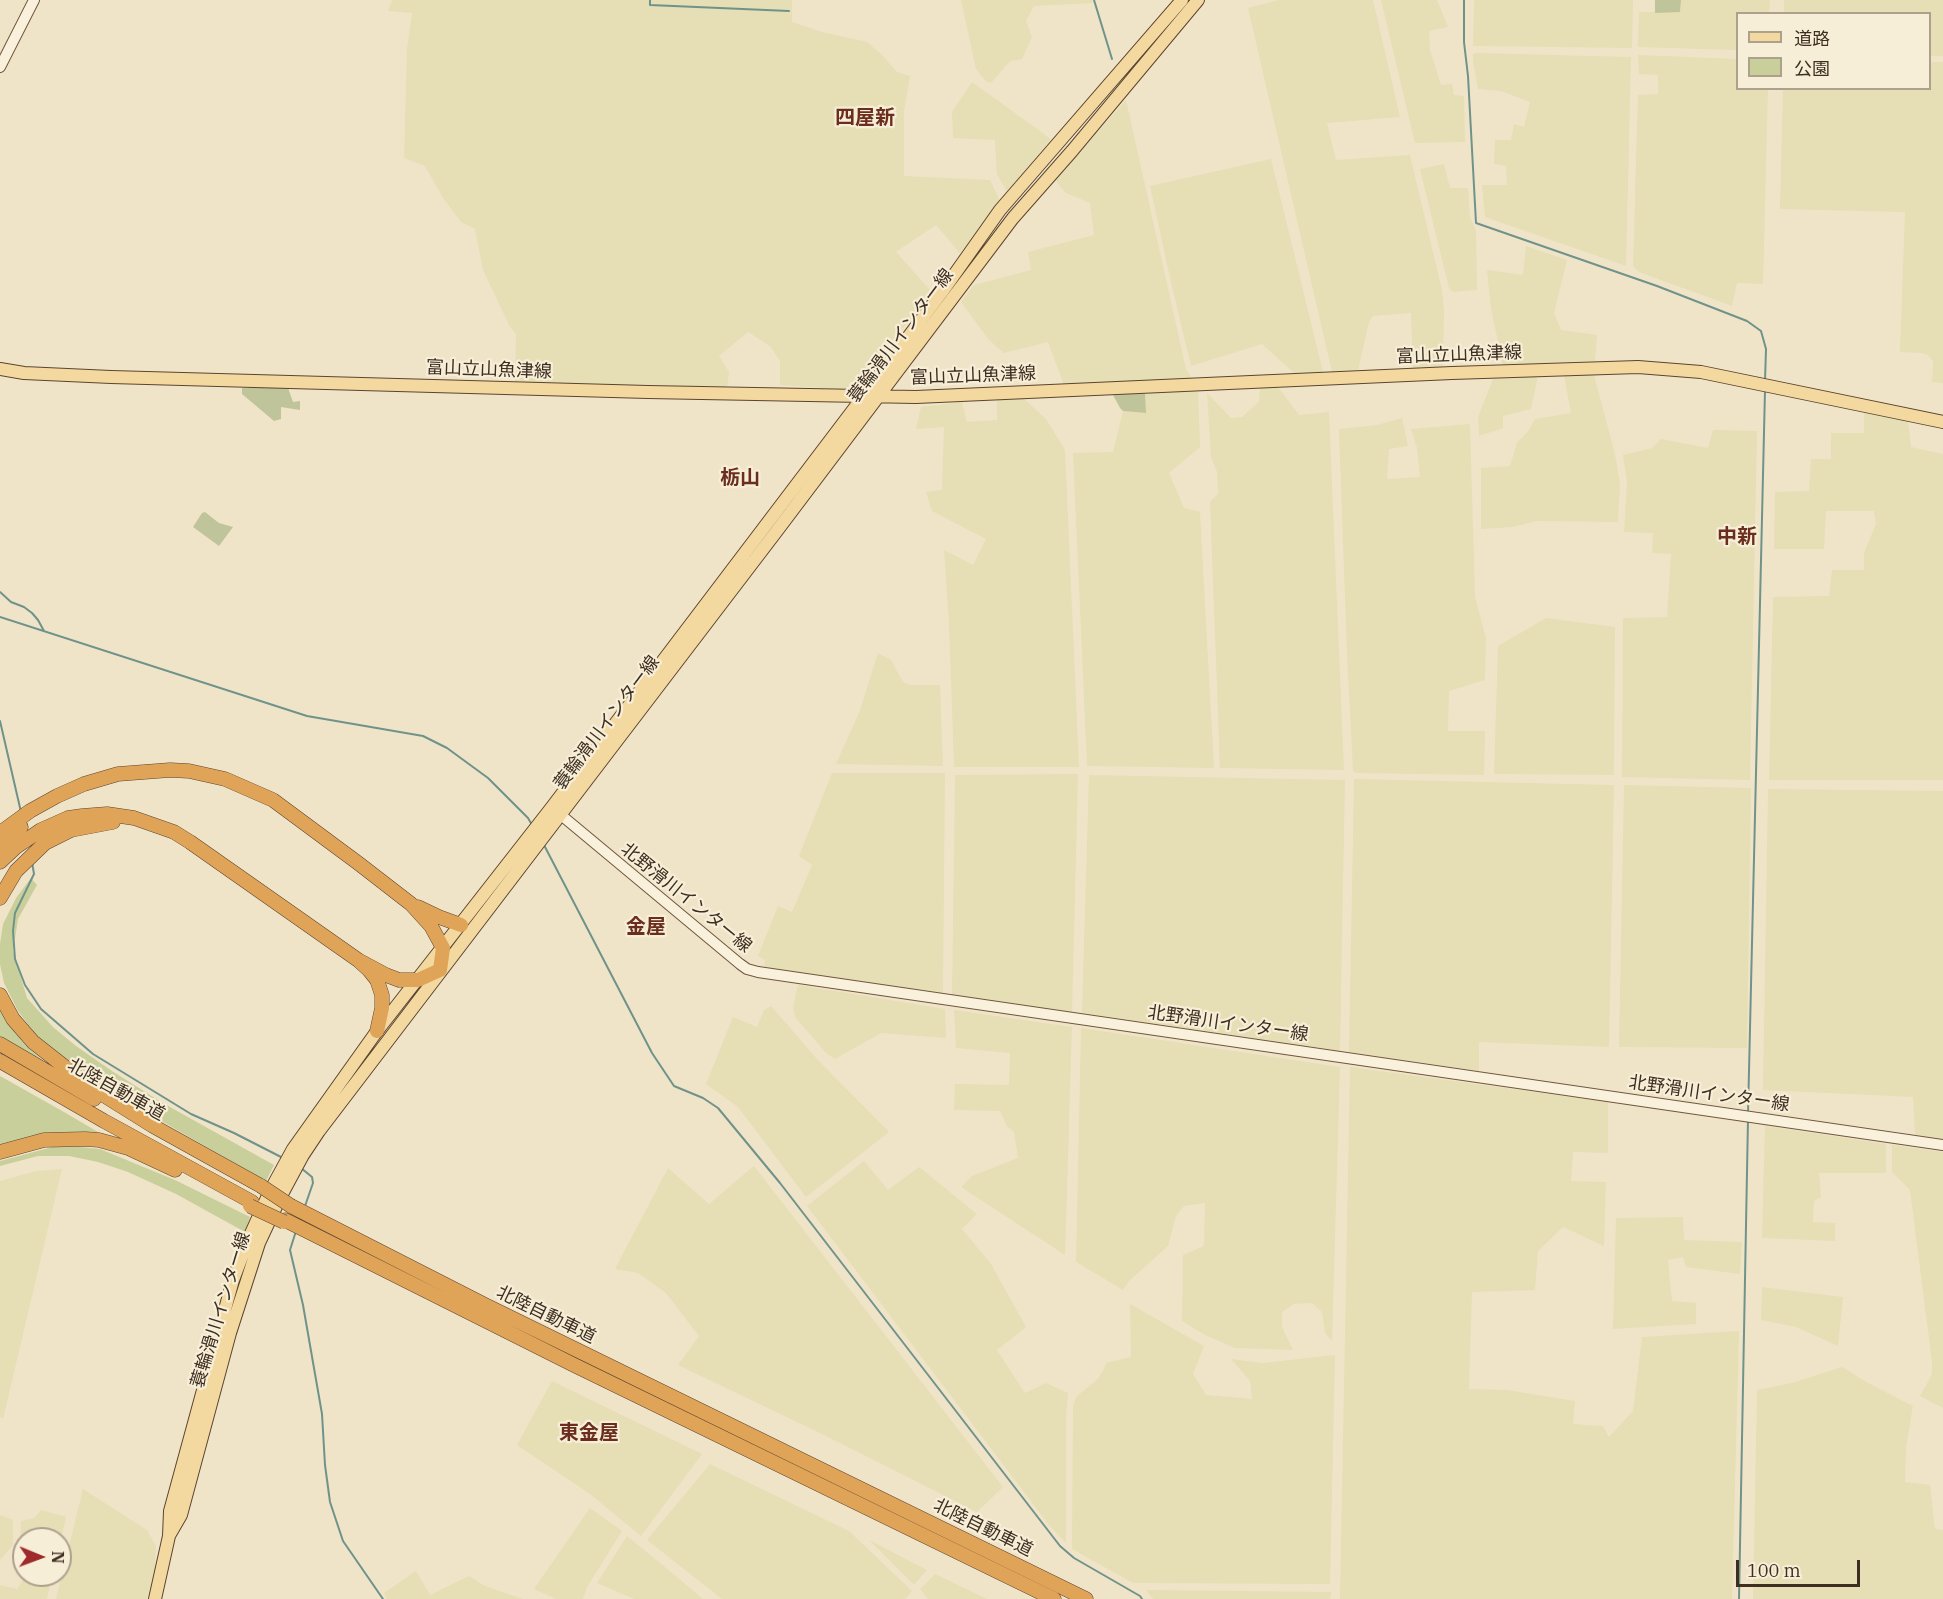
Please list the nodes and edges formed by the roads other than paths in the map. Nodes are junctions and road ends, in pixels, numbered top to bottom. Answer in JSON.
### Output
{"nodes":[{"id":1,"x":34,"y":0,"type":"edge"},
{"id":2,"x":1182,"y":0,"type":"edge"},
{"id":3,"x":1198,"y":0,"type":"edge"},
{"id":4,"x":0,"y":66,"type":"edge"},
{"id":5,"x":0,"y":369,"type":"edge"},
{"id":6,"x":863,"y":396,"type":"junction"},
{"id":7,"x":877,"y":397,"type":"junction"},
{"id":8,"x":1943,"y":422,"type":"edge"},
{"id":9,"x":84,"y":784,"type":"junction"},
{"id":10,"x":561,"y":815,"type":"junction"},
{"id":11,"x":160,"y":826,"type":"junction"},
{"id":12,"x":0,"y":833,"type":"edge"},
{"id":13,"x":0,"y":847,"type":"edge"},
{"id":14,"x":0,"y":862,"type":"edge"},
{"id":15,"x":0,"y":898,"type":"edge"},
{"id":16,"x":411,"y":904,"type":"junction"},
{"id":17,"x":461,"y":925,"type":"junction"},
{"id":18,"x":443,"y":948,"type":"junction"},
{"id":19,"x":358,"y":960,"type":"junction"},
{"id":20,"x":440,"y":970,"type":"junction"},
{"id":21,"x":418,"y":980,"type":"junction"},
{"id":22,"x":0,"y":995,"type":"edge"},
{"id":23,"x":377,"y":1031,"type":"junction"},
{"id":24,"x":0,"y":1044,"type":"edge"},
{"id":25,"x":0,"y":1061,"type":"edge"},
{"id":26,"x":1943,"y":1145,"type":"edge"},
{"id":27,"x":0,"y":1152,"type":"edge"},
{"id":28,"x":260,"y":1188,"type":"junction"},
{"id":29,"x":251,"y":1204,"type":"junction"},
{"id":30,"x":169,"y":1536,"type":"junction"},
{"id":31,"x":154,"y":1599,"type":"edge"},
{"id":32,"x":1054,"y":1599,"type":"edge"},
{"id":33,"x":1086,"y":1599,"type":"edge"}],
"edges":[{"from":1,"to":4,"type":"main road"},
{"from":2,"to":6,"type":"main road","name":"蓑輪滑川インター線"},
{"from":3,"to":7,"type":"main road","name":"蓑輪滑川インター線"},
{"from":5,"to":6,"type":"main road","name":"富山立山魚津線"},
{"from":6,"to":7,"type":"main road","name":"富山立山魚津線"},
{"from":6,"to":17,"type":"main road","name":"蓑輪滑川インター線"},
{"from":7,"to":8,"type":"main road","name":"富山立山魚津線"},
{"from":7,"to":10,"type":"main road","name":"蓑輪滑川インター線"},
{"from":9,"to":12,"type":"highway"},
{"from":9,"to":13,"type":"highway"},
{"from":9,"to":16,"type":"highway"},
{"from":10,"to":20,"type":"main road","name":"蓑輪滑川インター線"},
{"from":10,"to":26,"type":"main road","name":"北野滑川インター線"},
{"from":11,"to":14,"type":"highway"},
{"from":11,"to":15,"type":"highway"},
{"from":11,"to":19,"type":"highway"},
{"from":16,"to":17,"type":"highway"},
{"from":16,"to":18,"type":"highway"},
{"from":17,"to":18,"type":"main road","name":"蓑輪滑川インター線"},
{"from":18,"to":20,"type":"highway"},
{"from":18,"to":21,"type":"main road","name":"蓑輪滑川インター線"},
{"from":19,"to":21,"type":"highway"},
{"from":19,"to":23,"type":"highway"},
{"from":20,"to":21,"type":"highway"},
{"from":20,"to":30,"type":"main road","name":"蓑輪滑川インター線"},
{"from":21,"to":23,"type":"main road","name":"蓑輪滑川インター線"},
{"from":22,"to":28,"type":"highway"},
{"from":23,"to":30,"type":"main road","name":"蓑輪滑川インター線"},
{"from":24,"to":28,"type":"highway","name":"北陸自動車道"},
{"from":25,"to":29,"type":"highway","name":"北陸自動車道"},
{"from":27,"to":29,"type":"highway"},
{"from":28,"to":33,"type":"highway","name":"北陸自動車道","bridge":true},
{"from":29,"to":32,"type":"highway","name":"北陸自動車道","bridge":true},
{"from":30,"to":31,"type":"main road","name":"蓑輪滑川インター線"}]}
